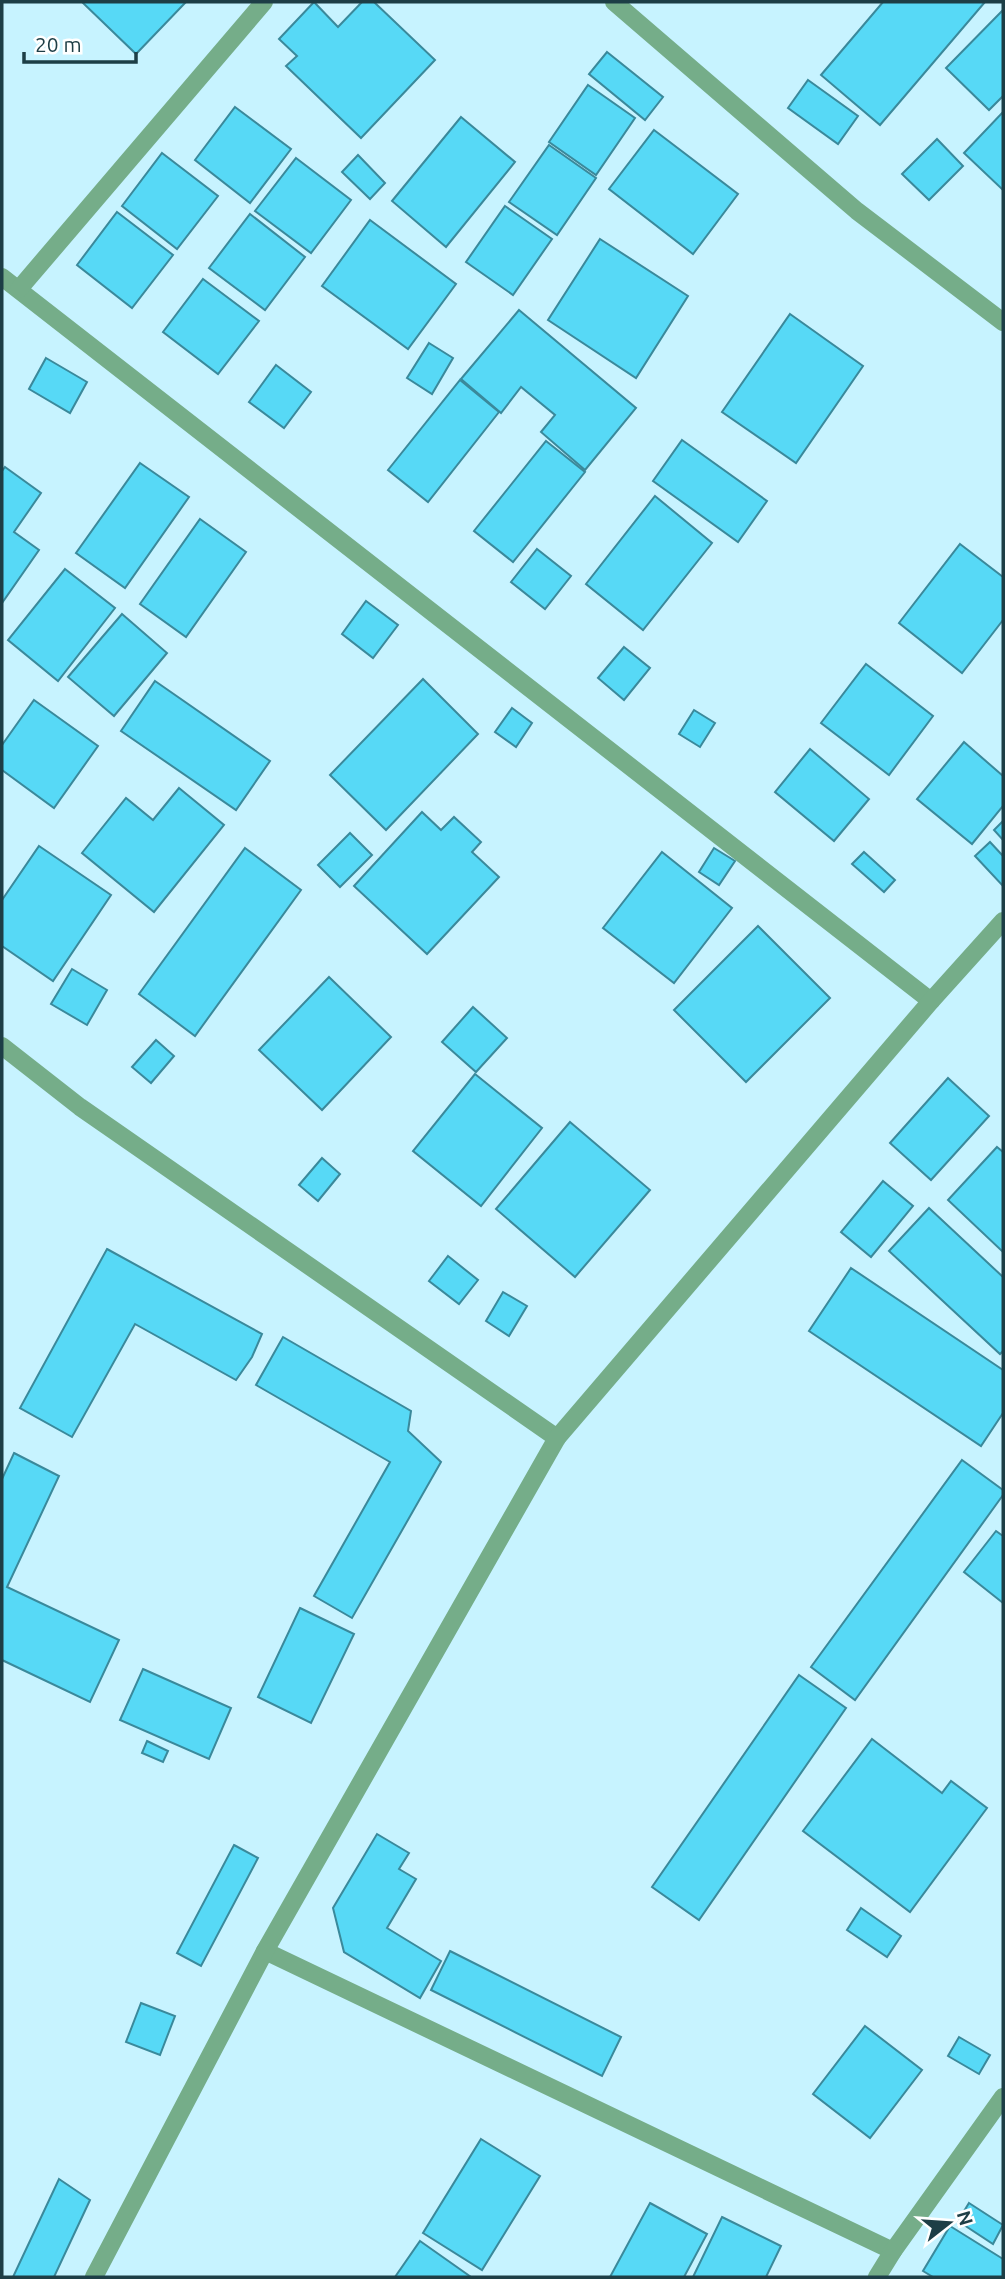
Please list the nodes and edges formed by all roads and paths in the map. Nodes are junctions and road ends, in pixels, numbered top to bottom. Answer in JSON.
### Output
{"nodes":[{"id":1,"x":264,"y":2,"type":"edge"},
{"id":2,"x":614,"y":2,"type":"edge"},
{"id":3,"x":2,"y":277,"type":"edge"},
{"id":4,"x":19,"y":289,"type":"junction"},
{"id":5,"x":1003,"y":322,"type":"edge"},
{"id":6,"x":1003,"y":921,"type":"edge"},
{"id":7,"x":930,"y":1001,"type":"junction"},
{"id":8,"x":2,"y":1046,"type":"edge"},
{"id":9,"x":556,"y":1438,"type":"junction"},
{"id":10,"x":265,"y":1951,"type":"junction"},
{"id":11,"x":1003,"y":2097,"type":"edge"},
{"id":12,"x":893,"y":2251,"type":"junction"},
{"id":13,"x":94,"y":2277,"type":"edge"},
{"id":14,"x":877,"y":2277,"type":"edge"}],
"edges":[{"from":1,"to":4,"type":"street"},
{"from":2,"to":5,"type":"street"},
{"from":3,"to":4,"type":"street"},
{"from":4,"to":7,"type":"street"},
{"from":6,"to":7,"type":"street"},
{"from":7,"to":9,"type":"street"},
{"from":8,"to":9,"type":"street"},
{"from":9,"to":10,"type":"street"},
{"from":10,"to":12,"type":"street"},
{"from":10,"to":13,"type":"street"},
{"from":11,"to":12,"type":"street"},
{"from":12,"to":14,"type":"street"}]}
